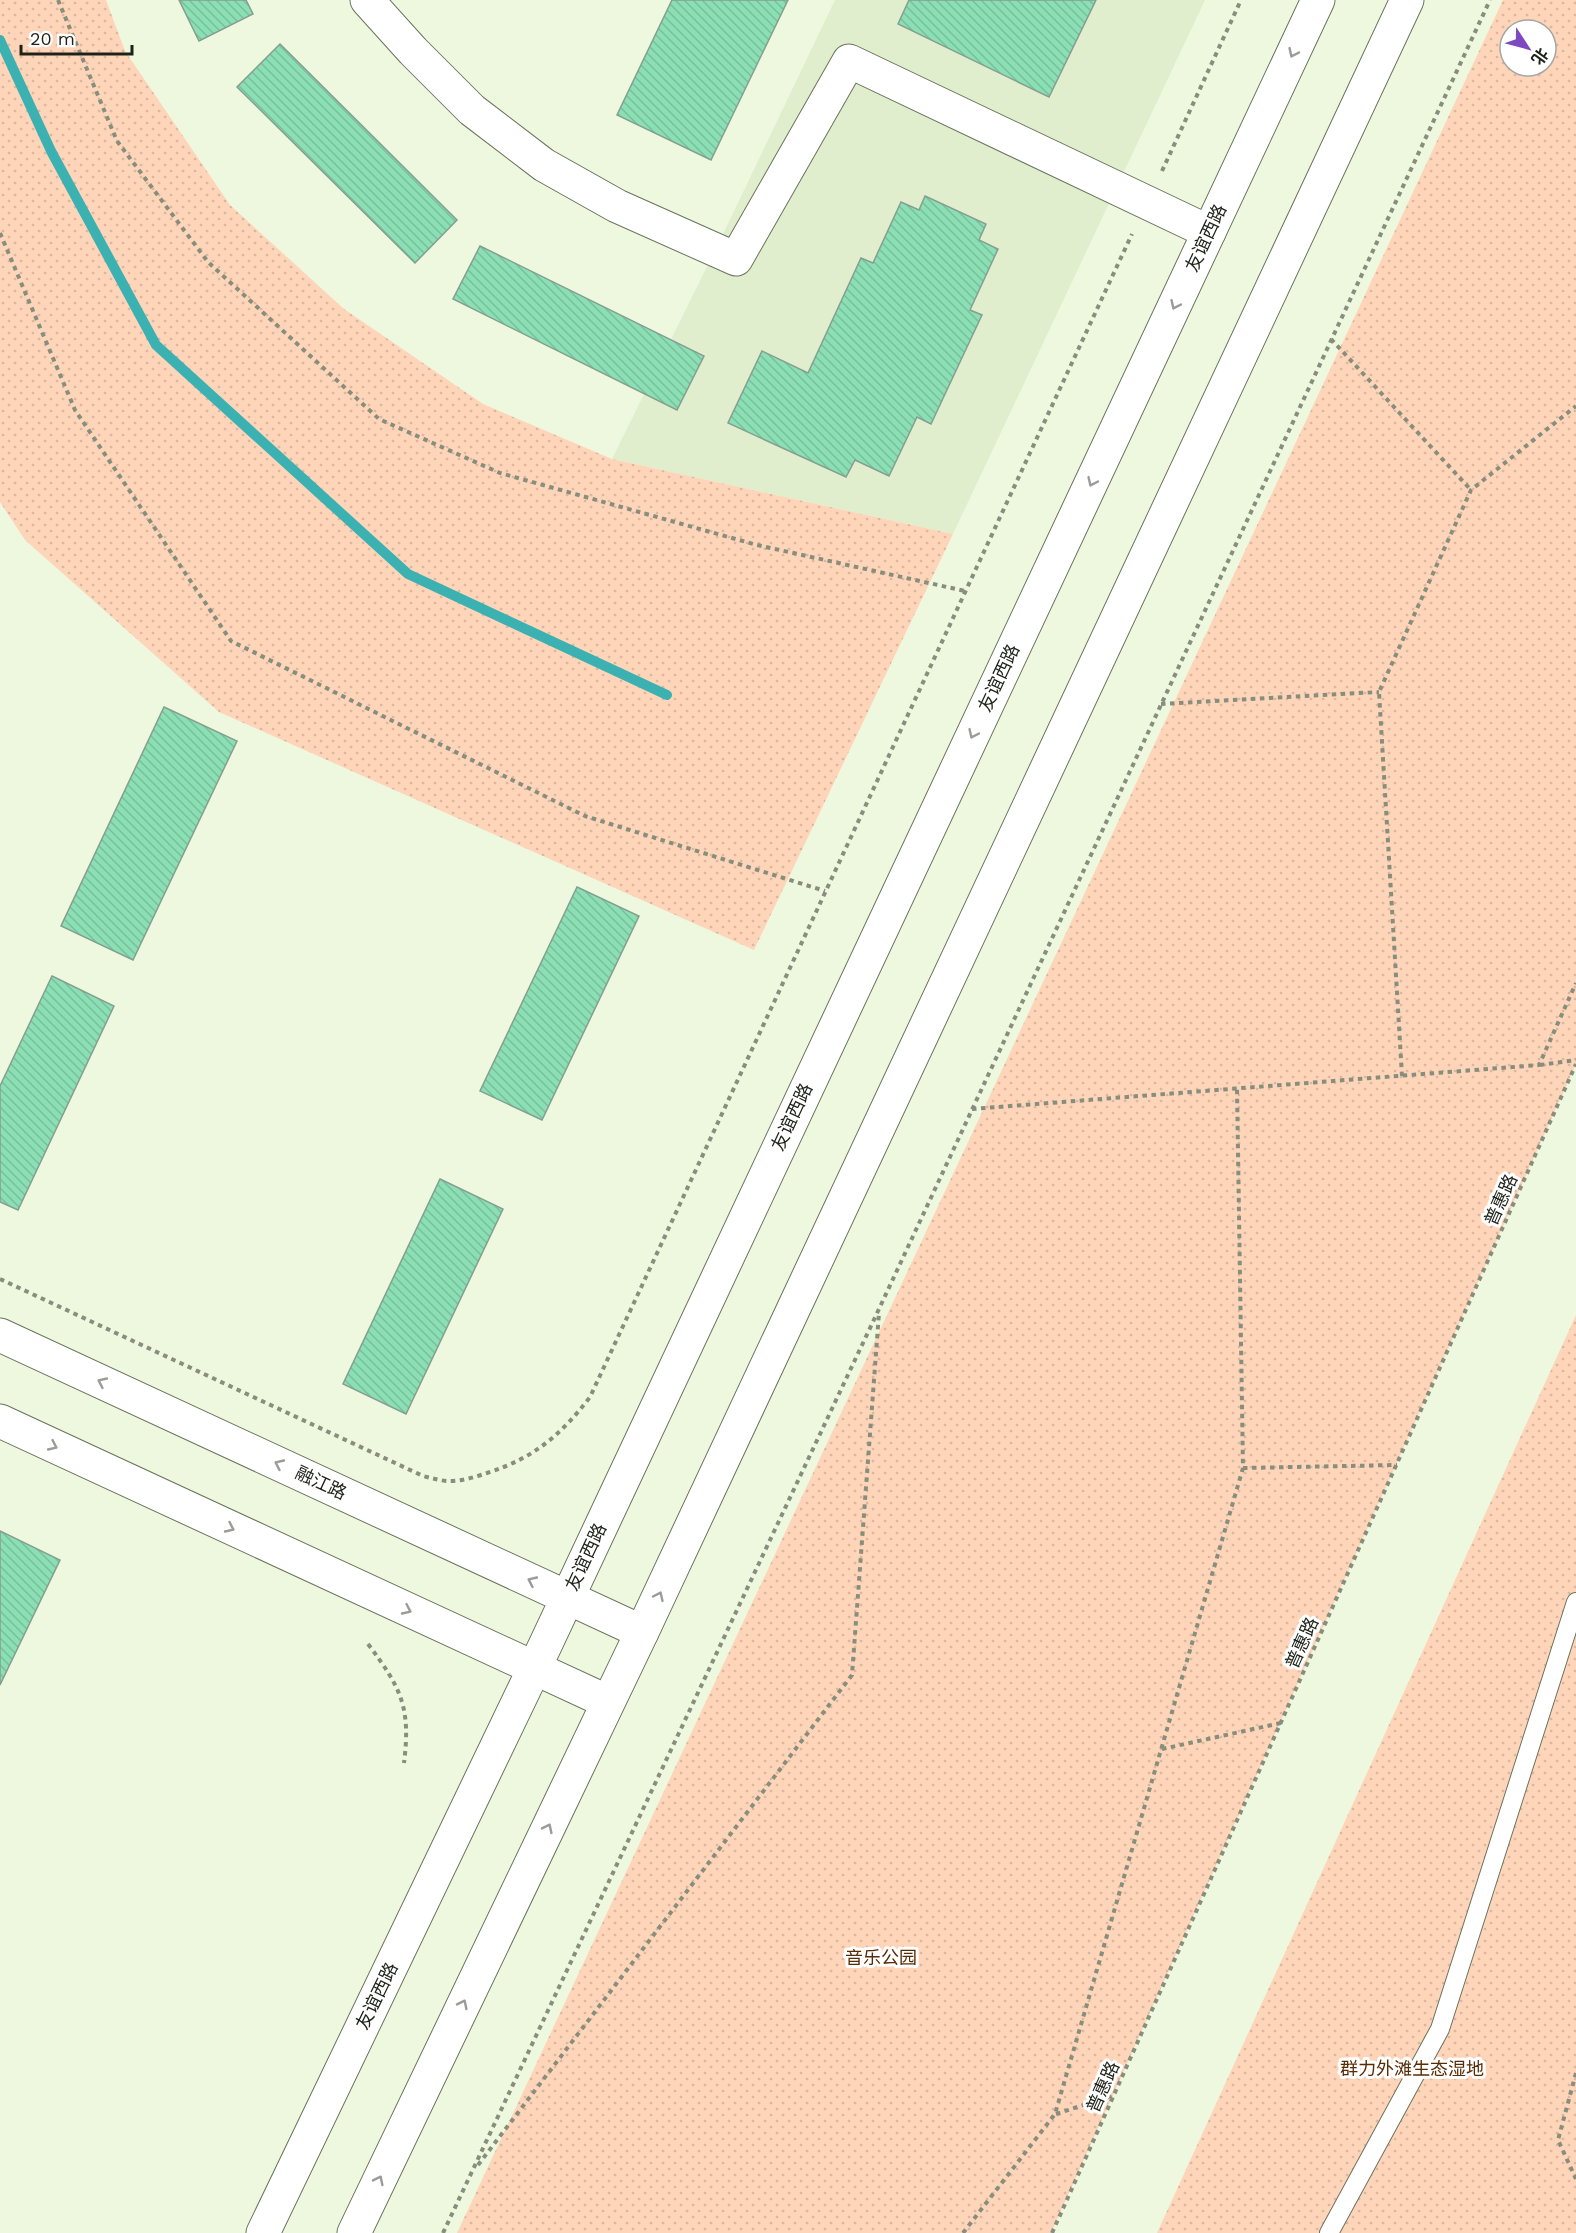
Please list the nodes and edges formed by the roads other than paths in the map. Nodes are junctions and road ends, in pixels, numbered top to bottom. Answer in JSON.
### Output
{"nodes":[{"id":1,"x":367,"y":0,"type":"edge"},
{"id":2,"x":1318,"y":0,"type":"edge"},
{"id":3,"x":1407,"y":0,"type":"edge"},
{"id":4,"x":1209,"y":232,"type":"junction"},
{"id":5,"x":0,"y":1335,"type":"edge"},
{"id":6,"x":0,"y":1421,"type":"edge"},
{"id":7,"x":567,"y":1597,"type":"junction"},
{"id":8,"x":1576,"y":1602,"type":"edge"},
{"id":9,"x":642,"y":1632,"type":"junction"},
{"id":10,"x":534,"y":1669,"type":"junction"},
{"id":11,"x":608,"y":1702,"type":"junction"},
{"id":12,"x":263,"y":2233,"type":"edge"},
{"id":13,"x":354,"y":2233,"type":"edge"},
{"id":14,"x":1329,"y":2233,"type":"edge"}],
"edges":[{"from":1,"to":4,"type":"main road"},
{"from":2,"to":4,"type":"main road","name":"友谊西路","one_way":true},
{"from":9,"to":3,"type":"main road","one_way":true},
{"from":4,"to":7,"type":"main road","name":"友谊西路","one_way":true},
{"from":7,"to":5,"type":"main road","name":"融江路","one_way":true},
{"from":6,"to":10,"type":"main road","one_way":true},
{"from":7,"to":9,"type":"main road","name":"融江路"},
{"from":7,"to":10,"type":"main road","name":"友谊西路"},
{"from":8,"to":14,"type":"lane"},
{"from":9,"to":11,"type":"main road"},
{"from":10,"to":11,"type":"main road"},
{"from":10,"to":12,"type":"main road","name":"友谊西路"},
{"from":13,"to":11,"type":"main road","one_way":true}]}
